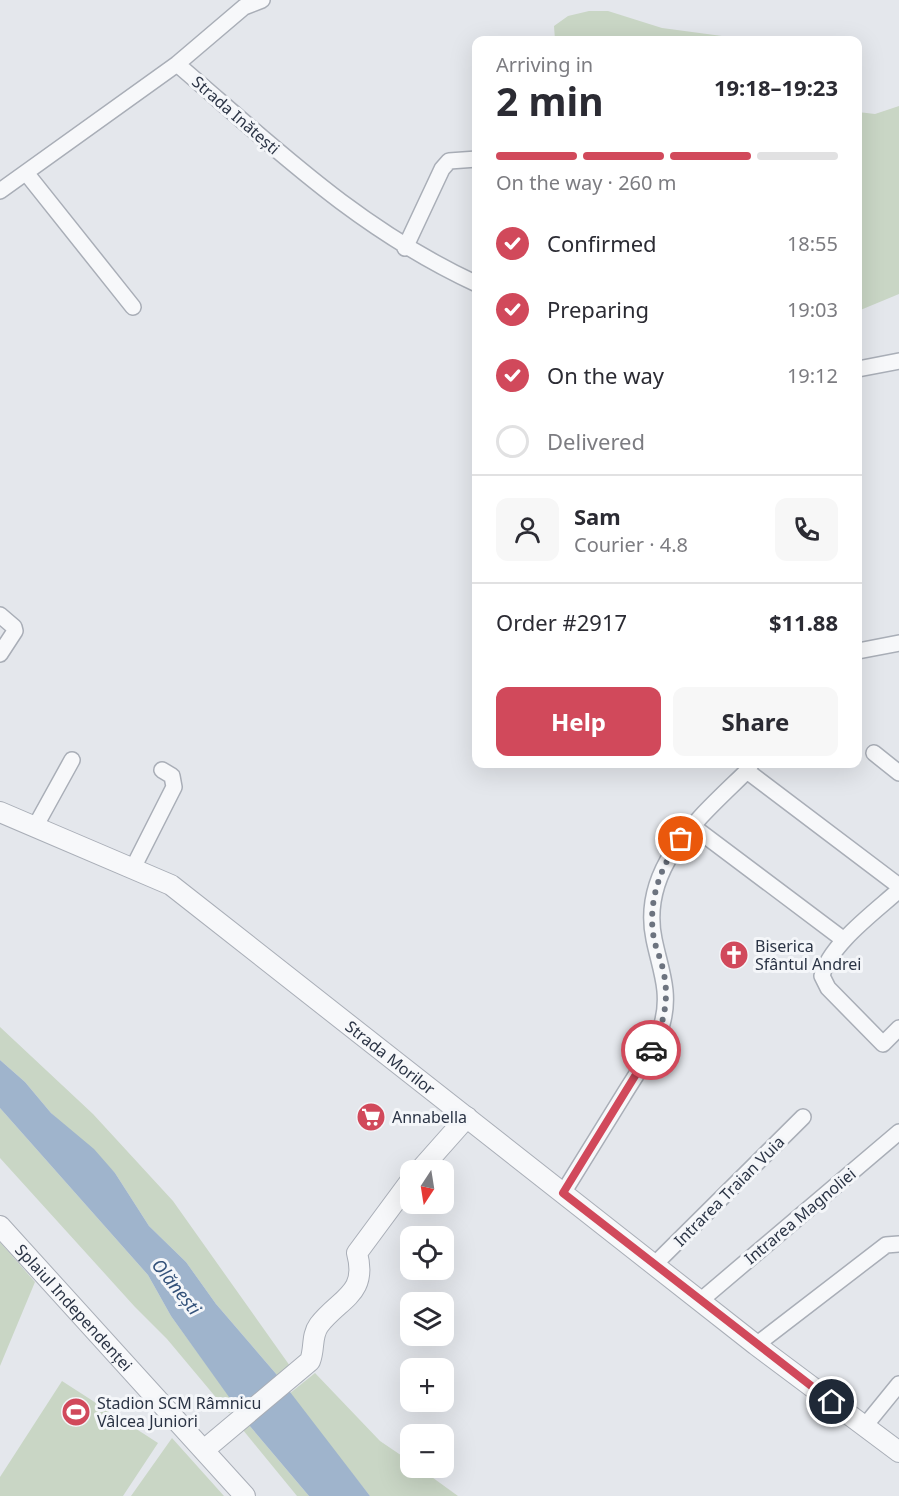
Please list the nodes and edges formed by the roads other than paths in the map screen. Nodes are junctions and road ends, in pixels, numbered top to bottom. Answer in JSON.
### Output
{"nodes":[{"id":1,"x":262,"y":0,"type":"edge"},
{"id":2,"x":177,"y":64,"type":"junction"},
{"id":3,"x":472,"y":159,"type":"edge"},
{"id":4,"x":27,"y":174,"type":"junction"},
{"id":5,"x":0,"y":191,"type":"edge"},
{"id":6,"x":405,"y":248,"type":"junction"},
{"id":7,"x":472,"y":282,"type":"edge"},
{"id":8,"x":133,"y":307,"type":"dead end"},
{"id":9,"x":899,"y":361,"type":"edge"},
{"id":10,"x":862,"y":368,"type":"edge"},
{"id":11,"x":0,"y":615,"type":"edge"},
{"id":12,"x":899,"y":643,"type":"edge"},
{"id":13,"x":862,"y":650,"type":"edge"},
{"id":14,"x":0,"y":654,"type":"edge"},
{"id":15,"x":874,"y":753,"type":"dead end"},
{"id":16,"x":72,"y":760,"type":"dead end"},
{"id":17,"x":748,"y":768,"type":"edge"},
{"id":18,"x":750,"y":768,"type":"edge"},
{"id":19,"x":162,"y":770,"type":"dead end"},
{"id":20,"x":899,"y":773,"type":"edge"},
{"id":21,"x":0,"y":812,"type":"edge"},
{"id":22,"x":691,"y":825,"type":"junction"},
{"id":23,"x":35,"y":827,"type":"junction"},
{"id":24,"x":133,"y":868,"type":"junction"},
{"id":25,"x":899,"y":888,"type":"edge"},
{"id":26,"x":844,"y":940,"type":"junction"},
{"id":27,"x":899,"y":1028,"type":"edge"},
{"id":28,"x":466,"y":1117,"type":"junction"},
{"id":29,"x":803,"y":1117,"type":"dead end"},
{"id":30,"x":899,"y":1132,"type":"edge"},
{"id":31,"x":429,"y":1160,"type":"edge"},
{"id":32,"x":563,"y":1193,"type":"junction"},
{"id":33,"x":400,"y":1195,"type":"edge"},
{"id":34,"x":0,"y":1226,"type":"edge"},
{"id":35,"x":899,"y":1244,"type":"edge"},
{"id":36,"x":654,"y":1265,"type":"junction"},
{"id":37,"x":700,"y":1300,"type":"junction"},
{"id":38,"x":756,"y":1345,"type":"junction"},
{"id":39,"x":899,"y":1384,"type":"edge"},
{"id":40,"x":864,"y":1428,"type":"junction"},
{"id":41,"x":204,"y":1450,"type":"junction"},
{"id":42,"x":899,"y":1452,"type":"edge"},
{"id":43,"x":245,"y":1496,"type":"edge"}],
"edges":[{"from":1,"to":2,"type":"street"},
{"from":2,"to":4,"type":"street","name":"Strada Inătești"},
{"from":2,"to":6,"type":"street","name":"Strada Inătești"},
{"from":3,"to":6,"type":"street"},
{"from":4,"to":5,"type":"street","name":"Strada Inătești"},
{"from":4,"to":8,"type":"street"},
{"from":6,"to":7,"type":"street","name":"Strada Inătești"},
{"from":9,"to":10,"type":"street"},
{"from":11,"to":14,"type":"street"},
{"from":12,"to":13,"type":"street"},
{"from":15,"to":20,"type":"street"},
{"from":16,"to":23,"type":"street"},
{"from":17,"to":22,"type":"street"},
{"from":18,"to":25,"type":"street"},
{"from":19,"to":24,"type":"street"},
{"from":21,"to":23,"type":"street","name":"Strada Morilor"},
{"from":22,"to":26,"type":"street"},
{"from":22,"to":32,"type":"street"},
{"from":23,"to":24,"type":"street","name":"Strada Morilor"},
{"from":24,"to":28,"type":"street","name":"Strada Morilor"},
{"from":25,"to":26,"type":"street"},
{"from":26,"to":27,"type":"street"},
{"from":28,"to":31,"type":"street"},
{"from":28,"to":32,"type":"street","name":"Strada Morilor"},
{"from":29,"to":36,"type":"street","name":"Intrarea Traian Vuia"},
{"from":30,"to":37,"type":"street","name":"Intrarea Magnoliei"},
{"from":32,"to":36,"type":"street","name":"Strada Morilor"},
{"from":33,"to":41,"type":"street"},
{"from":34,"to":41,"type":"street","name":"Splaiul Independenței"},
{"from":35,"to":38,"type":"street"},
{"from":36,"to":37,"type":"street","name":"Strada Morilor"},
{"from":37,"to":38,"type":"street","name":"Strada Morilor"},
{"from":38,"to":40,"type":"street","name":"Strada Morilor"},
{"from":39,"to":40,"type":"street"},
{"from":40,"to":42,"type":"street","name":"Strada Morilor"},
{"from":41,"to":43,"type":"street","name":"Splaiul Independenței"}]}
